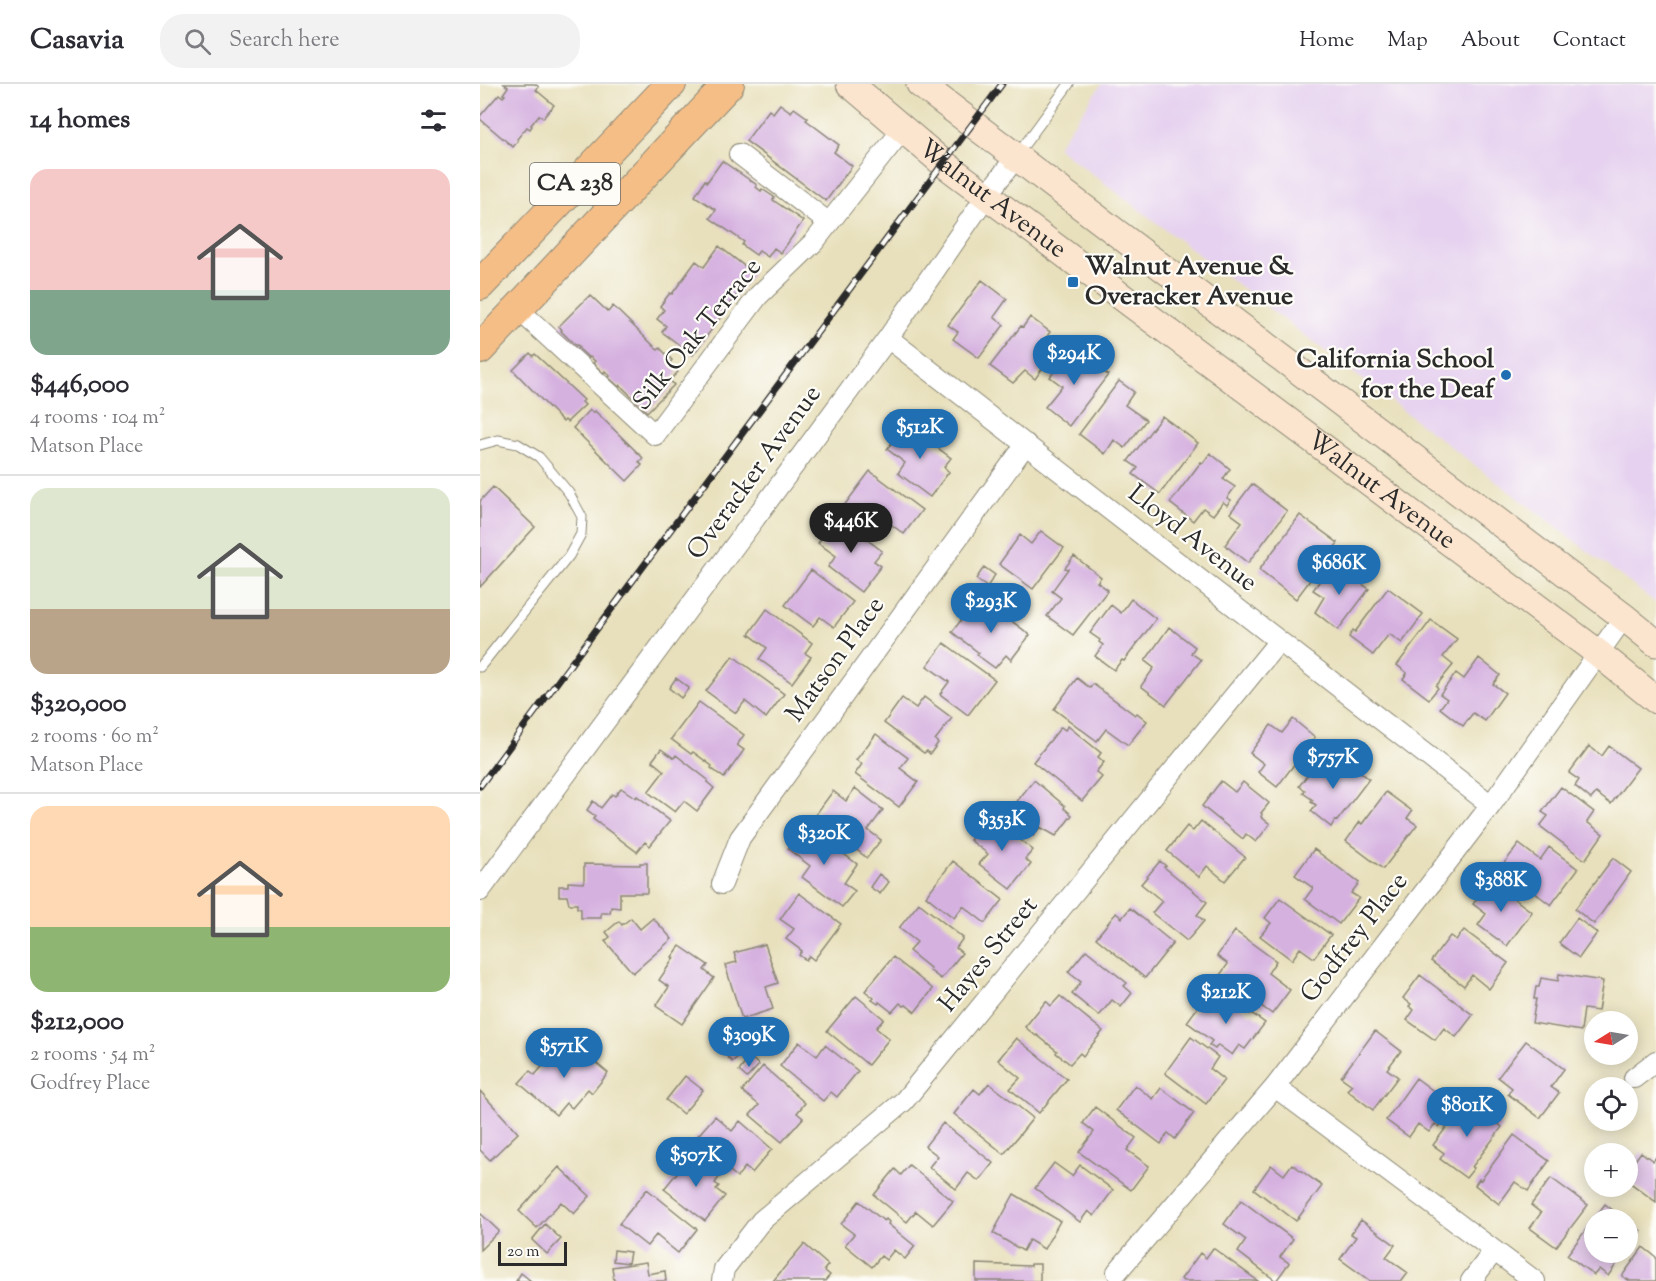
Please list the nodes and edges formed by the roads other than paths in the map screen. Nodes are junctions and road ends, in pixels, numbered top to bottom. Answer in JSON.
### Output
{"nodes":[{"id":1,"x":671,"y":84,"type":"edge"},
{"id":2,"x":729,"y":84,"type":"edge"},
{"id":3,"x":850,"y":84,"type":"edge"},
{"id":4,"x":920,"y":84,"type":"edge"},
{"id":5,"x":1069,"y":84,"type":"edge"},
{"id":6,"x":903,"y":129,"type":"junction"},
{"id":7,"x":739,"y":154,"type":"dead end"},
{"id":8,"x":1016,"y":157,"type":"junction"},
{"id":9,"x":987,"y":195,"type":"junction"},
{"id":10,"x":830,"y":223,"type":"junction"},
{"id":11,"x":480,"y":285,"type":"edge"},
{"id":12,"x":518,"y":309,"type":"junction"},
{"id":13,"x":888,"y":338,"type":"junction"},
{"id":14,"x":480,"y":349,"type":"edge"},
{"id":15,"x":1026,"y":444,"type":"junction"},
{"id":16,"x":480,"y":445,"type":"edge"},
{"id":17,"x":1624,"y":617,"type":"junction"},
{"id":18,"x":1279,"y":641,"type":"junction"},
{"id":19,"x":1656,"y":643,"type":"edge"},
{"id":20,"x":1598,"y":653,"type":"junction"},
{"id":21,"x":480,"y":667,"type":"edge"},
{"id":22,"x":1656,"y":700,"type":"edge"},
{"id":23,"x":1491,"y":805,"type":"junction"},
{"id":24,"x":722,"y":884,"type":"dead end"},
{"id":25,"x":480,"y":891,"type":"edge"},
{"id":26,"x":1656,"y":1061,"type":"edge"},
{"id":27,"x":1635,"y":1077,"type":"edge"},
{"id":28,"x":1275,"y":1087,"type":"junction"},
{"id":29,"x":1494,"y":1251,"type":"junction"},
{"id":30,"x":1117,"y":1272,"type":"dead end"},
{"id":31,"x":722,"y":1281,"type":"edge"},
{"id":32,"x":1471,"y":1281,"type":"edge"},
{"id":33,"x":1535,"y":1281,"type":"edge"}],
"edges":[{"from":1,"to":11,"type":"main road","number":"CA 238"},
{"from":2,"to":12,"type":"main road","number":"CA 238"},
{"from":3,"to":6,"type":"main road","name":"Walnut Avenue"},
{"from":4,"to":8,"type":"main road","name":"Walnut Avenue"},
{"from":5,"to":8,"type":"lane","name":"Overacker Avenue"},
{"from":6,"to":9,"type":"main road","name":"Walnut Avenue"},
{"from":6,"to":10,"type":"street","name":"Silk Oak Terrace"},
{"from":7,"to":10,"type":"street"},
{"from":8,"to":9,"type":"street","name":"Overacker Avenue"},
{"from":8,"to":17,"type":"main road","name":"Walnut Avenue"},
{"from":9,"to":13,"type":"street","name":"Overacker Avenue"},
{"from":9,"to":20,"type":"main road","name":"Walnut Avenue"},
{"from":10,"to":12,"type":"street","name":"Silk Oak Terrace"},
{"from":12,"to":14,"type":"main road","number":"CA 238"},
{"from":13,"to":15,"type":"street","name":"Lloyd Avenue"},
{"from":13,"to":25,"type":"street","name":"Overacker Avenue"},
{"from":15,"to":18,"type":"street","name":"Lloyd Avenue"},
{"from":15,"to":24,"type":"street","name":"Matson Place"},
{"from":16,"to":21,"type":"lane"},
{"from":17,"to":19,"type":"main road","name":"Walnut Avenue"},
{"from":17,"to":20,"type":"street","name":"Godfrey Place"},
{"from":18,"to":23,"type":"street","name":"Lloyd Avenue"},
{"from":18,"to":31,"type":"street","name":"Hayes Street"},
{"from":20,"to":22,"type":"main road","name":"Walnut Avenue"},
{"from":20,"to":23,"type":"street","name":"Godfrey Place"},
{"from":23,"to":28,"type":"street","name":"Godfrey Place"},
{"from":26,"to":27,"type":"street"},
{"from":28,"to":29,"type":"street"},
{"from":28,"to":30,"type":"street","name":"Godfrey Place"},
{"from":29,"to":32,"type":"street"},
{"from":29,"to":33,"type":"street"}]}
